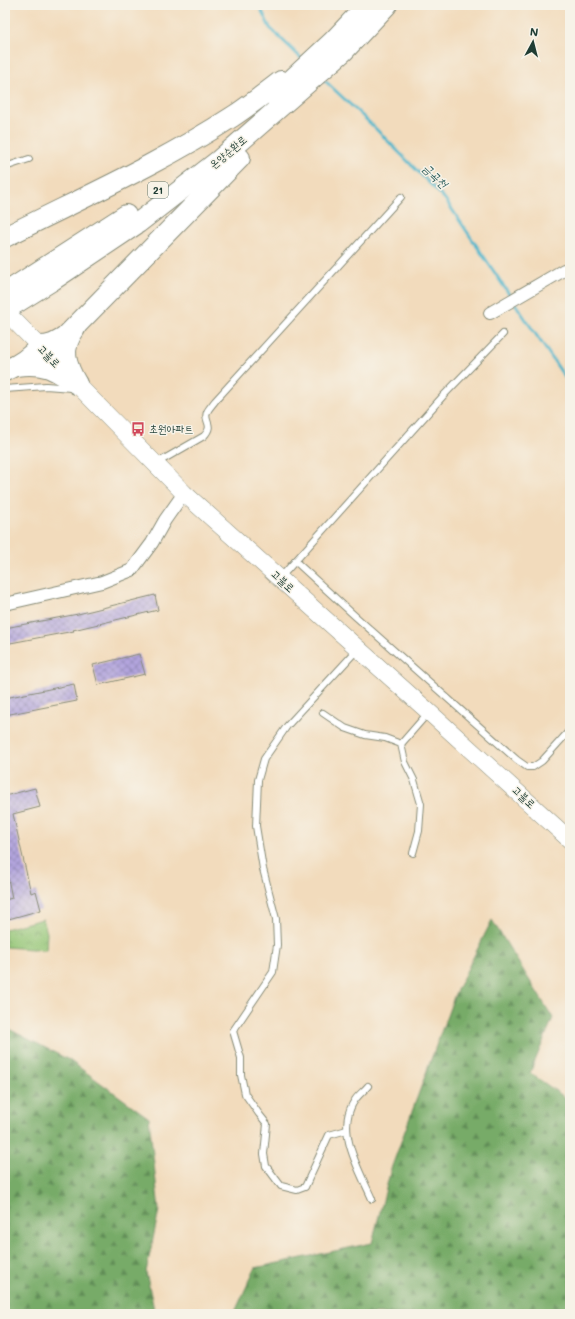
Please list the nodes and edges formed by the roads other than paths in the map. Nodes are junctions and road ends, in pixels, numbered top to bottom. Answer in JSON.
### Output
{"nodes":[{"id":1,"x":366,"y":5,"type":"edge"},
{"id":2,"x":387,"y":5,"type":"edge"},
{"id":3,"x":338,"y":46,"type":"junction"},
{"id":4,"x":273,"y":105,"type":"junction"},
{"id":5,"x":29,"y":159,"type":"dead end"},
{"id":6,"x":5,"y":166,"type":"edge"},
{"id":7,"x":401,"y":197,"type":"dead end"},
{"id":8,"x":5,"y":237,"type":"edge"},
{"id":9,"x":570,"y":271,"type":"edge"},
{"id":10,"x":48,"y":275,"type":"junction"},
{"id":11,"x":5,"y":293,"type":"edge"},
{"id":12,"x":5,"y":310,"type":"edge"},
{"id":13,"x":490,"y":313,"type":"dead end"},
{"id":14,"x":77,"y":325,"type":"junction"},
{"id":15,"x":503,"y":334,"type":"dead end"},
{"id":16,"x":39,"y":346,"type":"junction"},
{"id":17,"x":10,"y":369,"type":"edge"},
{"id":18,"x":79,"y":386,"type":"junction"},
{"id":19,"x":5,"y":389,"type":"edge"},
{"id":20,"x":156,"y":464,"type":"junction"},
{"id":21,"x":184,"y":493,"type":"junction"},
{"id":22,"x":295,"y":561,"type":"junction"},
{"id":23,"x":280,"y":578,"type":"junction"},
{"id":24,"x":5,"y":604,"type":"edge"},
{"id":25,"x":359,"y":648,"type":"junction"},
{"id":26,"x":429,"y":712,"type":"junction"},
{"id":27,"x":323,"y":713,"type":"dead end"},
{"id":28,"x":570,"y":730,"type":"edge"},
{"id":29,"x":401,"y":744,"type":"junction"},
{"id":30,"x":570,"y":840,"type":"edge"},
{"id":31,"x":413,"y":853,"type":"dead end"},
{"id":32,"x":368,"y":1086,"type":"dead end"},
{"id":33,"x":348,"y":1130,"type":"junction"},
{"id":34,"x":372,"y":1199,"type":"dead end"}],
"edges":[{"from":1,"to":3,"type":"highway","name":"온양순환로","number":"21"},
{"from":2,"to":3,"type":"highway","name":"온양순환로","number":"21"},
{"from":3,"to":4,"type":"highway","name":"온양순환로","number":"21"},
{"from":4,"to":8,"type":"highway"},
{"from":4,"to":10,"type":"highway","name":"온양순환로","number":"21"},
{"from":4,"to":14,"type":"highway"},
{"from":5,"to":6,"type":"lane"},
{"from":7,"to":20,"type":"lane"},
{"from":9,"to":13,"type":"street"},
{"from":10,"to":11,"type":"highway","number":"21"},
{"from":10,"to":12,"type":"highway","number":"21"},
{"from":12,"to":16,"type":"main road","name":"고불로"},
{"from":14,"to":16,"type":"highway"},
{"from":14,"to":18,"type":"highway"},
{"from":15,"to":22,"type":"lane"},
{"from":16,"to":17,"type":"highway"},
{"from":16,"to":18,"type":"main road","name":"고불로"},
{"from":17,"to":18,"type":"highway"},
{"from":18,"to":19,"type":"lane"},
{"from":18,"to":20,"type":"main road","name":"고불로"},
{"from":20,"to":21,"type":"main road","name":"고불로"},
{"from":21,"to":23,"type":"main road","name":"고불로"},
{"from":21,"to":24,"type":"street"},
{"from":22,"to":23,"type":"lane"},
{"from":22,"to":28,"type":"lane"},
{"from":23,"to":25,"type":"main road","name":"고불로"},
{"from":25,"to":26,"type":"main road","name":"고불로"},
{"from":25,"to":33,"type":"lane"},
{"from":26,"to":29,"type":"lane"},
{"from":26,"to":30,"type":"main road","name":"고불로"},
{"from":27,"to":29,"type":"lane"},
{"from":29,"to":31,"type":"lane"},
{"from":32,"to":33,"type":"lane"},
{"from":33,"to":34,"type":"lane"}]}
